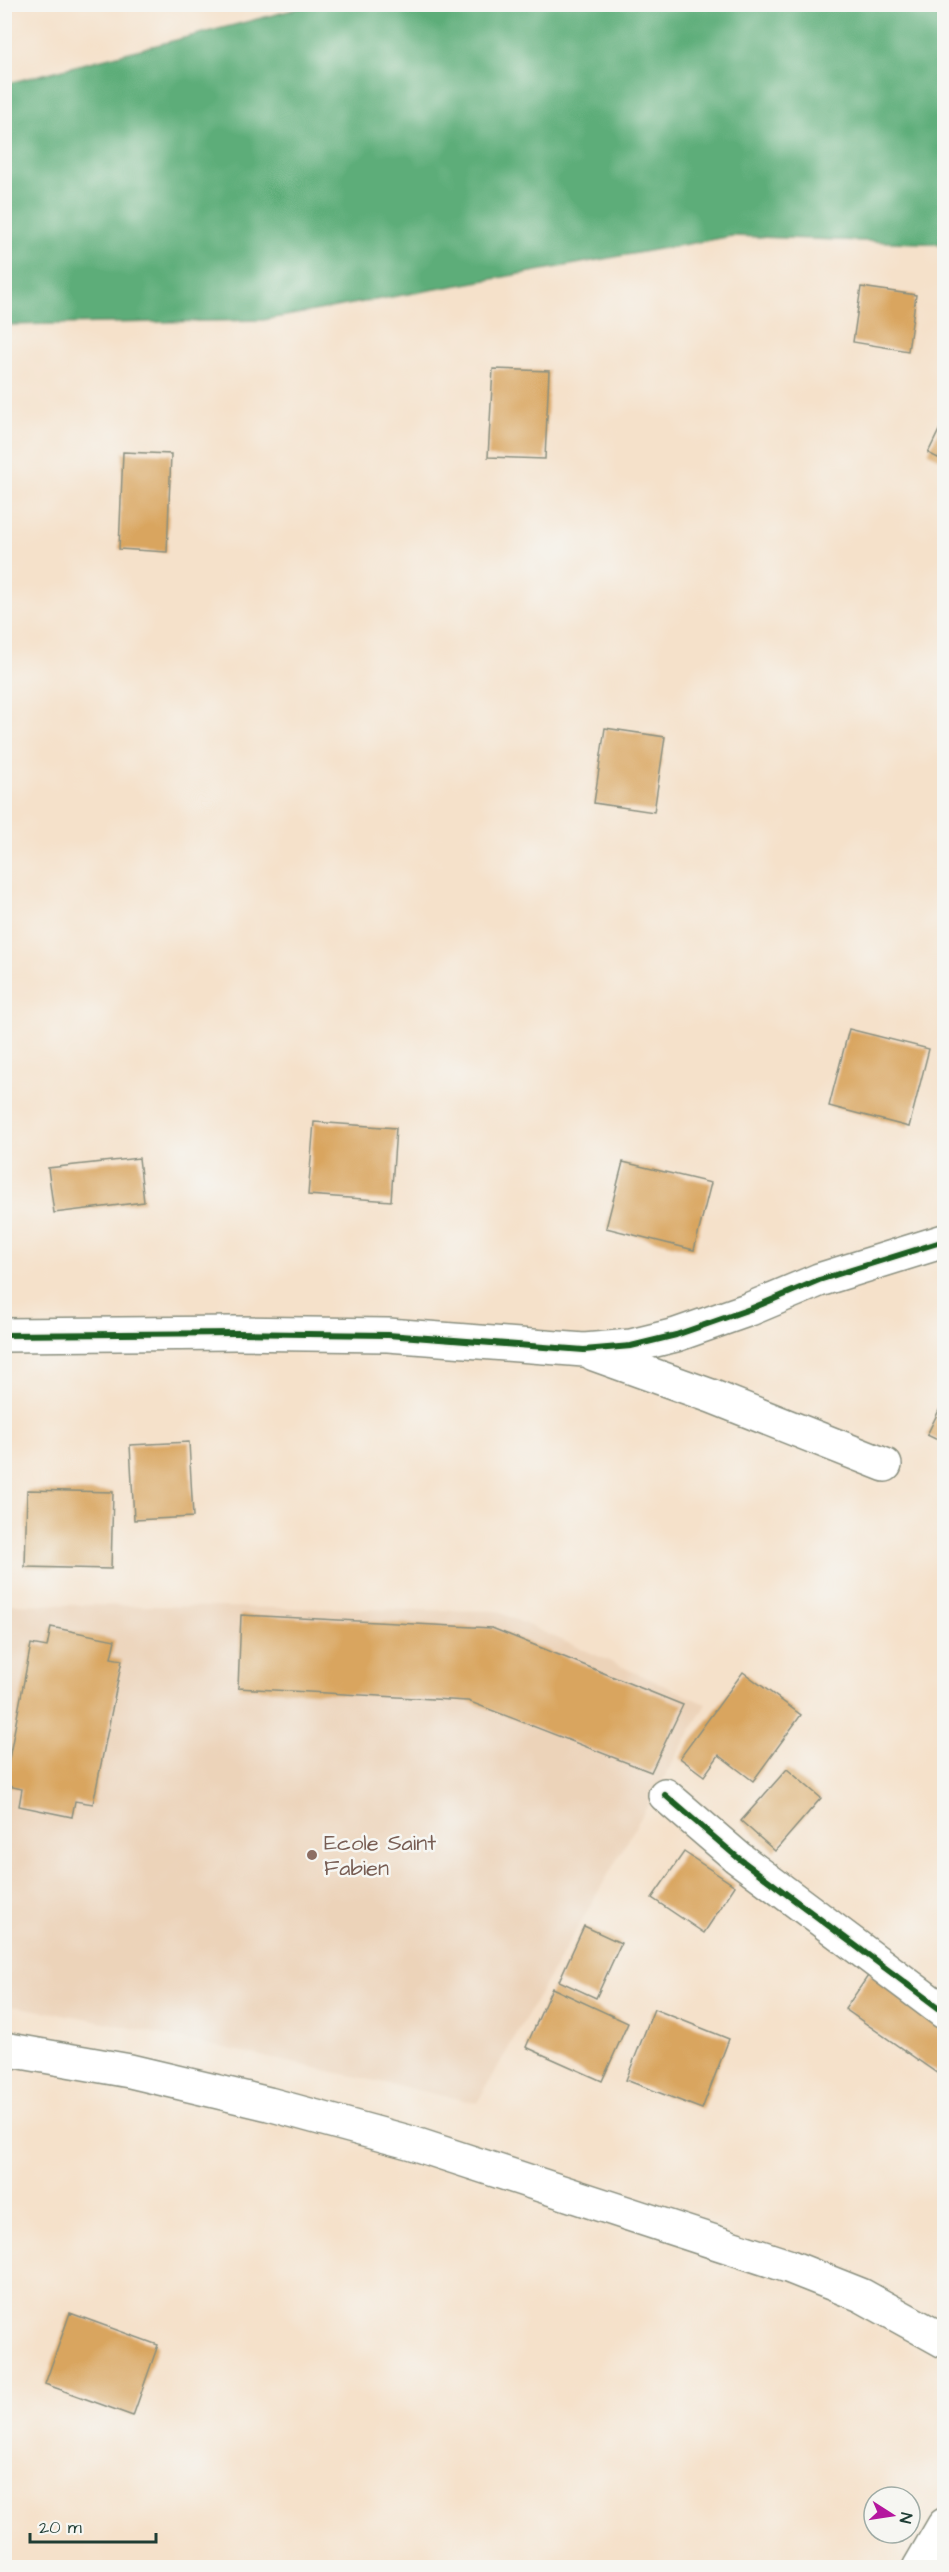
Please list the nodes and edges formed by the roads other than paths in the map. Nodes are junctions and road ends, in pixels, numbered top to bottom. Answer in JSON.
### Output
{"nodes":[{"id":1,"x":945,"y":1241,"type":"edge"},
{"id":2,"x":4,"y":1335,"type":"edge"},
{"id":3,"x":584,"y":1350,"type":"junction"},
{"id":4,"x":885,"y":1465,"type":"dead end"},
{"id":5,"x":665,"y":1795,"type":"dead end"},
{"id":6,"x":945,"y":2012,"type":"edge"},
{"id":7,"x":4,"y":2049,"type":"edge"},
{"id":8,"x":945,"y":2341,"type":"edge"},
{"id":9,"x":945,"y":2525,"type":"edge"},
{"id":10,"x":919,"y":2568,"type":"edge"}],
"edges":[{"from":1,"to":3,"type":"street"},
{"from":2,"to":3,"type":"street"},
{"from":3,"to":4,"type":"street"},
{"from":5,"to":6,"type":"street"},
{"from":7,"to":8,"type":"street"},
{"from":9,"to":10,"type":"street"}]}
